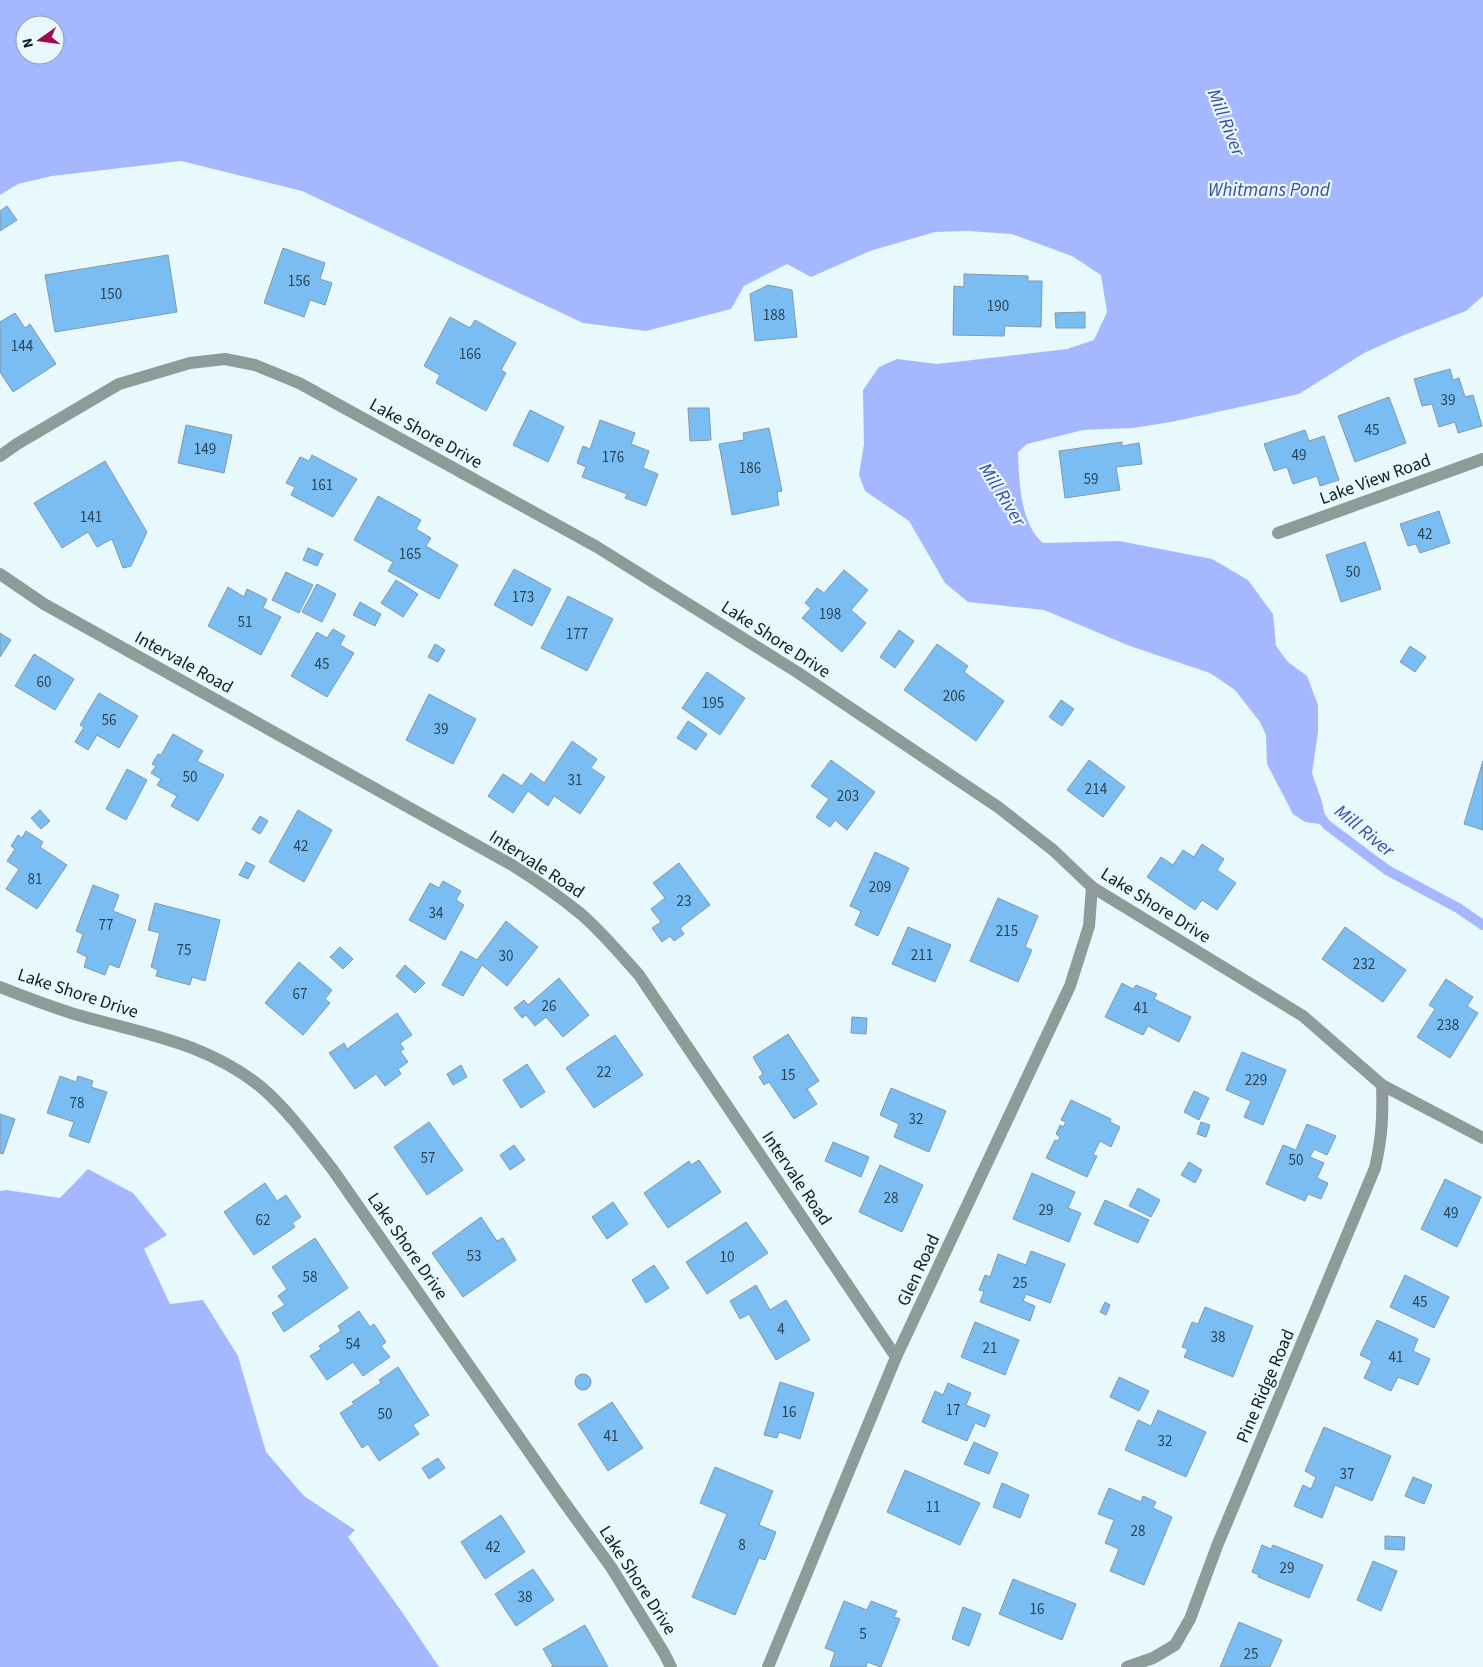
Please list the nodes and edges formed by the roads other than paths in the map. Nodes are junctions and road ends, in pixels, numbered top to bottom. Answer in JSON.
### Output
{"nodes":[{"id":1,"x":0,"y":456,"type":"edge"},
{"id":2,"x":1483,"y":459,"type":"edge"},
{"id":3,"x":1278,"y":533,"type":"dead end"},
{"id":4,"x":0,"y":574,"type":"edge"},
{"id":5,"x":1092,"y":887,"type":"junction"},
{"id":6,"x":0,"y":987,"type":"edge"},
{"id":7,"x":1382,"y":1085,"type":"junction"},
{"id":8,"x":1483,"y":1138,"type":"edge"},
{"id":9,"x":896,"y":1357,"type":"junction"},
{"id":10,"x":671,"y":1667,"type":"edge"},
{"id":11,"x":768,"y":1667,"type":"edge"},
{"id":12,"x":1127,"y":1667,"type":"edge"}],
"edges":[{"from":1,"to":5,"type":"street","name":"Lake Shore Drive"},
{"from":2,"to":3,"type":"street","name":"Lake View Road"},
{"from":4,"to":9,"type":"street","name":"Intervale Road"},
{"from":5,"to":7,"type":"street","name":"Lake Shore Drive"},
{"from":5,"to":9,"type":"street","name":"Glen Road"},
{"from":6,"to":10,"type":"street","name":"Lake Shore Drive"},
{"from":7,"to":8,"type":"street","name":"Lake Shore Drive"},
{"from":7,"to":12,"type":"street","name":"Pine Ridge Road"},
{"from":9,"to":11,"type":"street","name":"Glen Road"}]}
